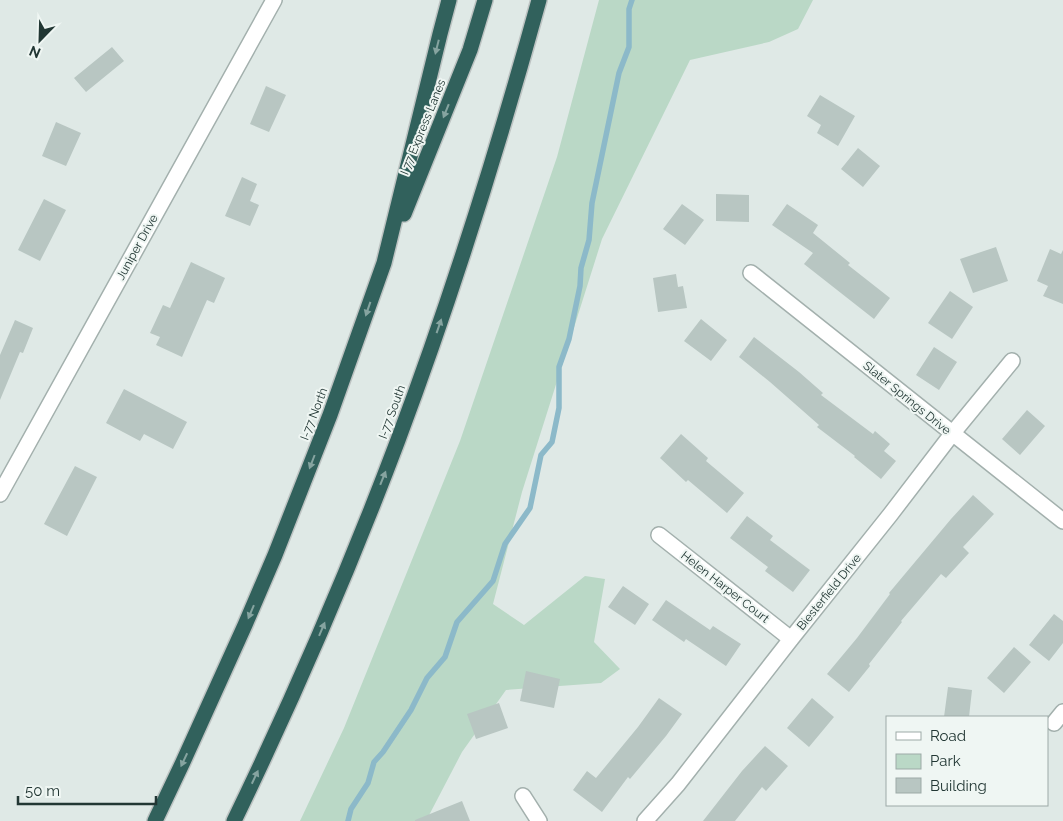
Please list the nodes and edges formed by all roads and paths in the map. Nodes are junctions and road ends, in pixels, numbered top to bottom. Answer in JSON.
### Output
{"nodes":[{"id":1,"x":274,"y":0,"type":"edge"},
{"id":2,"x":449,"y":0,"type":"edge"},
{"id":3,"x":484,"y":0,"type":"edge"},
{"id":4,"x":540,"y":0,"type":"edge"},
{"id":5,"x":384,"y":263,"type":"junction"},
{"id":6,"x":751,"y":273,"type":"dead end"},
{"id":7,"x":1012,"y":361,"type":"dead end"},
{"id":8,"x":952,"y":434,"type":"junction"},
{"id":9,"x":0,"y":494,"type":"edge"},
{"id":10,"x":1063,"y":521,"type":"edge"},
{"id":11,"x":660,"y":536,"type":"dead end"},
{"id":12,"x":791,"y":639,"type":"junction"},
{"id":13,"x":523,"y":796,"type":"dead end"},
{"id":14,"x":155,"y":821,"type":"edge"},
{"id":15,"x":234,"y":821,"type":"edge"},
{"id":16,"x":539,"y":821,"type":"edge"},
{"id":17,"x":645,"y":821,"type":"edge"}],
"edges":[{"from":1,"to":9,"type":"street","name":"Juniper Drive"},
{"from":2,"to":5,"type":"highway","name":"I-77 North","one_way":true},
{"from":3,"to":5,"type":"highway","name":"I 77 Express Lanes","one_way":true},
{"from":15,"to":4,"type":"highway","name":"I-77 South","one_way":true},
{"from":5,"to":14,"type":"highway","name":"I-77 North","one_way":true},
{"from":6,"to":8,"type":"street","name":"Slater Springs Drive"},
{"from":7,"to":8,"type":"street","name":"Biesterfield Drive"},
{"from":8,"to":10,"type":"street","name":"Slater Springs Drive"},
{"from":8,"to":12,"type":"street","name":"Biesterfield Drive"},
{"from":11,"to":12,"type":"street","name":"Helen Harper Court"},
{"from":12,"to":17,"type":"street","name":"Biesterfield Drive"},
{"from":13,"to":16,"type":"street"}]}
